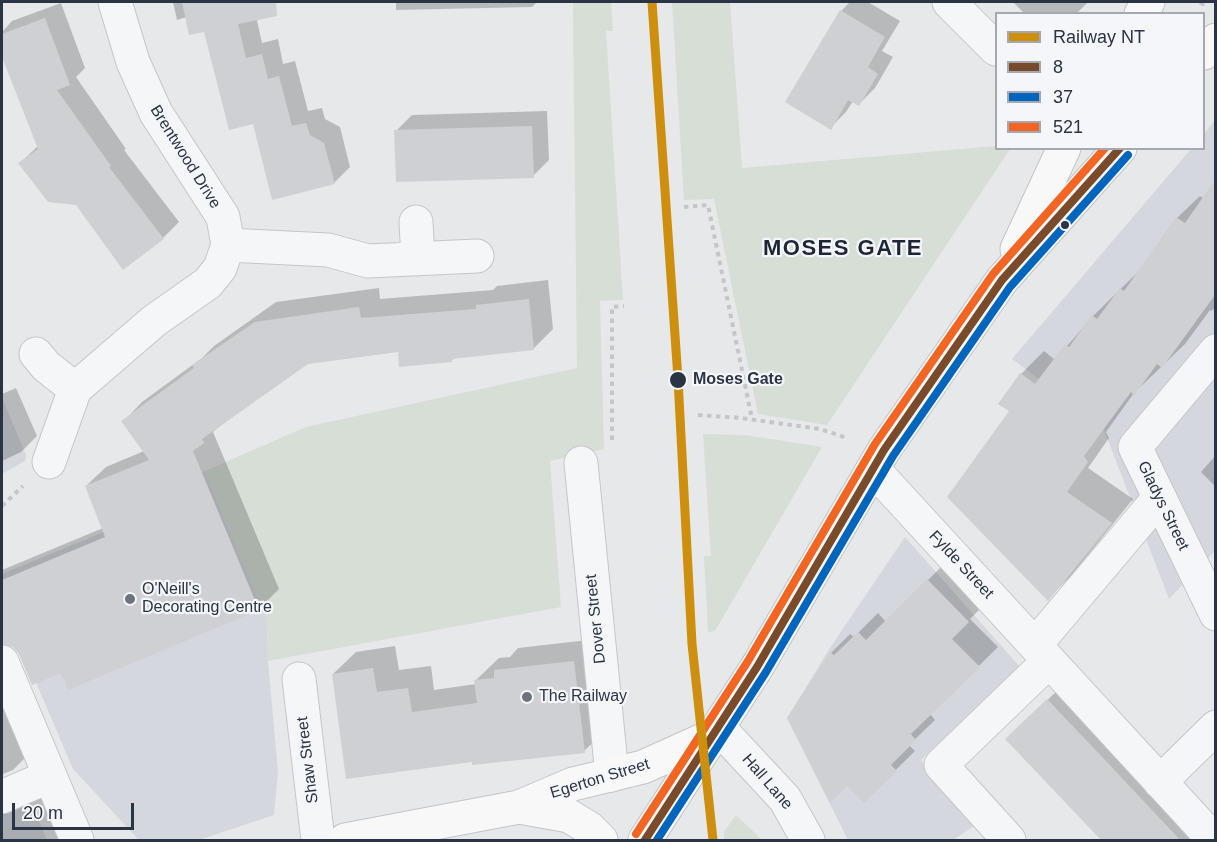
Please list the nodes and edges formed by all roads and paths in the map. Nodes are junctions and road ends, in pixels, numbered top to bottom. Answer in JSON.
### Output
{"nodes":[{"id":1,"x":115,"y":2,"type":"edge"},
{"id":2,"x":950,"y":2,"type":"edge"},
{"id":3,"x":1215,"y":39,"type":"edge"},
{"id":4,"x":995,"y":48,"type":"edge"},
{"id":5,"x":1205,"y":51,"type":"edge"},
{"id":6,"x":1063,"y":150,"type":"edge"},
{"id":7,"x":1118,"y":150,"type":"edge"},
{"id":8,"x":684,"y":207,"type":"dead end"},
{"id":9,"x":416,"y":222,"type":"dead end"},
{"id":10,"x":228,"y":245,"type":"junction"},
{"id":11,"x":477,"y":256,"type":"dead end"},
{"id":12,"x":418,"y":258,"type":"junction"},
{"id":13,"x":1002,"y":280,"type":"junction"},
{"id":14,"x":624,"y":306,"type":"dead end"},
{"id":15,"x":1215,"y":351,"type":"edge"},
{"id":16,"x":36,"y":354,"type":"dead end"},
{"id":17,"x":75,"y":389,"type":"junction"},
{"id":18,"x":698,"y":415,"type":"dead end"},
{"id":19,"x":752,"y":419,"type":"junction"},
{"id":20,"x":612,"y":451,"type":"dead end"},
{"id":21,"x":879,"y":460,"type":"junction"},
{"id":22,"x":49,"y":462,"type":"dead end"},
{"id":23,"x":581,"y":463,"type":"dead end"},
{"id":24,"x":1159,"y":498,"type":"junction"},
{"id":25,"x":1215,"y":614,"type":"edge"},
{"id":26,"x":1042,"y":653,"type":"junction"},
{"id":27,"x":2,"y":662,"type":"edge"},
{"id":28,"x":299,"y":679,"type":"dead end"},
{"id":29,"x":1215,"y":727,"type":"edge"},
{"id":30,"x":717,"y":732,"type":"junction"},
{"id":31,"x":612,"y":775,"type":"junction"},
{"id":32,"x":50,"y":776,"type":"junction"},
{"id":33,"x":1160,"y":782,"type":"junction"},
{"id":34,"x":2,"y":797,"type":"edge"},
{"id":35,"x":519,"y":807,"type":"junction"},
{"id":36,"x":77,"y":840,"type":"edge"},
{"id":37,"x":318,"y":840,"type":"edge"},
{"id":38,"x":345,"y":840,"type":"edge"},
{"id":39,"x":601,"y":840,"type":"edge"},
{"id":40,"x":645,"y":840,"type":"edge"},
{"id":41,"x":808,"y":840,"type":"edge"},
{"id":42,"x":1009,"y":840,"type":"edge"},
{"id":43,"x":1214,"y":840,"type":"edge"}],
"edges":[{"from":1,"to":10,"type":"street","name":"Brentwood Drive"},
{"from":2,"to":4,"type":"street"},
{"from":3,"to":5,"type":"main road"},
{"from":6,"to":13,"type":"main road"},
{"from":7,"to":13,"type":"main road"},
{"from":8,"to":19,"type":"path"},
{"from":9,"to":12,"type":"street"},
{"from":10,"to":12,"type":"street"},
{"from":10,"to":17,"type":"street"},
{"from":11,"to":12,"type":"street"},
{"from":13,"to":21,"type":"main road"},
{"from":14,"to":20,"type":"path"},
{"from":15,"to":24,"type":"street","name":"Gladys Street"},
{"from":16,"to":17,"type":"street"},
{"from":17,"to":22,"type":"street"},
{"from":18,"to":19,"type":"path"},
{"from":19,"to":21,"type":"path"},
{"from":21,"to":26,"type":"street","name":"Fylde Street"},
{"from":21,"to":30,"type":"main road"},
{"from":23,"to":31,"type":"street","name":"Dover Street"},
{"from":24,"to":25,"type":"street","name":"Gladys Street"},
{"from":24,"to":26,"type":"street"},
{"from":26,"to":33,"type":"street","name":"Fylde Street"},
{"from":26,"to":42,"type":"street"},
{"from":27,"to":32,"type":"street"},
{"from":28,"to":37,"type":"street","name":"Shaw Street"},
{"from":29,"to":33,"type":"street"},
{"from":30,"to":31,"type":"main road","name":"Egerton Street"},
{"from":30,"to":40,"type":"main road"},
{"from":30,"to":41,"type":"street","name":"Hall Lane"},
{"from":31,"to":35,"type":"main road","name":"Egerton Street"},
{"from":32,"to":34,"type":"street"},
{"from":32,"to":36,"type":"street"},
{"from":33,"to":43,"type":"street","name":"Fylde Street"},
{"from":35,"to":38,"type":"main road","name":"Egerton Street"},
{"from":35,"to":39,"type":"main road","name":"Egerton Street"}]}
